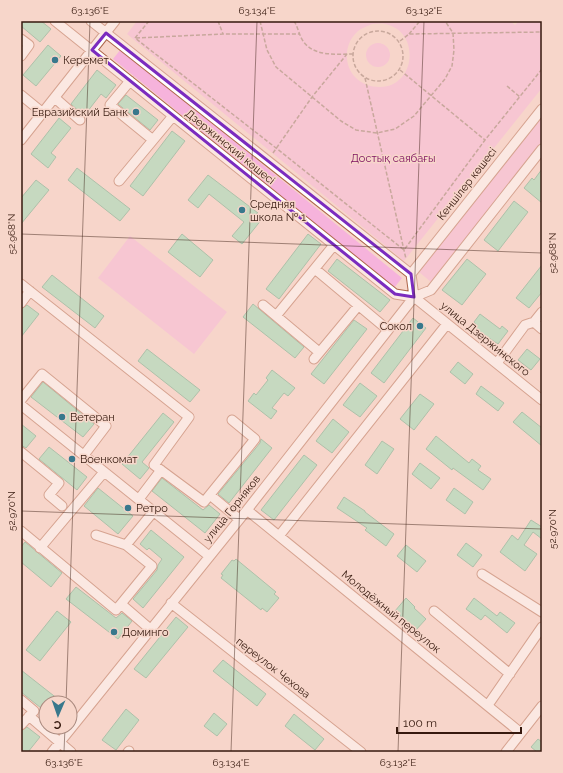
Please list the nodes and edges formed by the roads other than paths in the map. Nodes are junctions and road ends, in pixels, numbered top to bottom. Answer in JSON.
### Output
{"nodes":[{"id":1,"x":55,"y":21,"type":"edge"},
{"id":2,"x":91,"y":21,"type":"edge"},
{"id":3,"x":115,"y":21,"type":"edge"},
{"id":4,"x":106,"y":34,"type":"junction"},
{"id":5,"x":21,"y":39,"type":"edge"},
{"id":6,"x":92,"y":50,"type":"junction"},
{"id":7,"x":21,"y":56,"type":"edge"},
{"id":8,"x":130,"y":81,"type":"junction"},
{"id":9,"x":21,"y":95,"type":"edge"},
{"id":10,"x":55,"y":98,"type":"junction"},
{"id":11,"x":542,"y":109,"type":"edge"},
{"id":12,"x":43,"y":113,"type":"junction"},
{"id":13,"x":173,"y":116,"type":"junction"},
{"id":14,"x":80,"y":120,"type":"dead end"},
{"id":15,"x":21,"y":140,"type":"edge"},
{"id":16,"x":153,"y":140,"type":"junction"},
{"id":17,"x":542,"y":149,"type":"edge"},
{"id":18,"x":119,"y":181,"type":"dead end"},
{"id":19,"x":334,"y":245,"type":"junction"},
{"id":20,"x":315,"y":269,"type":"junction"},
{"id":21,"x":411,"y":274,"type":"junction"},
{"id":22,"x":21,"y":284,"type":"edge"},
{"id":23,"x":30,"y":291,"type":"junction"},
{"id":24,"x":414,"y":297,"type":"junction"},
{"id":25,"x":21,"y":303,"type":"edge"},
{"id":26,"x":263,"y":305,"type":"dead end"},
{"id":27,"x":358,"y":306,"type":"junction"},
{"id":28,"x":542,"y":312,"type":"edge"},
{"id":29,"x":276,"y":316,"type":"junction"},
{"id":30,"x":534,"y":322,"type":"junction"},
{"id":31,"x":447,"y":324,"type":"junction"},
{"id":32,"x":542,"y":329,"type":"edge"},
{"id":33,"x":388,"y":330,"type":"junction"},
{"id":34,"x":497,"y":363,"type":"junction"},
{"id":35,"x":21,"y":400,"type":"edge"},
{"id":36,"x":542,"y":400,"type":"edge"},
{"id":37,"x":21,"y":405,"type":"edge"},
{"id":38,"x":232,"y":420,"type":"dead end"},
{"id":39,"x":21,"y":452,"type":"edge"},
{"id":40,"x":84,"y":455,"type":"junction"},
{"id":41,"x":161,"y":470,"type":"junction"},
{"id":42,"x":104,"y":472,"type":"junction"},
{"id":43,"x":210,"y":494,"type":"junction"},
{"id":44,"x":139,"y":499,"type":"junction"},
{"id":45,"x":62,"y":506,"type":"dead end"},
{"id":46,"x":246,"y":510,"type":"junction"},
{"id":47,"x":154,"y":511,"type":"junction"},
{"id":48,"x":239,"y":519,"type":"junction"},
{"id":49,"x":21,"y":532,"type":"edge"},
{"id":50,"x":96,"y":535,"type":"dead end"},
{"id":51,"x":279,"y":536,"type":"junction"},
{"id":52,"x":126,"y":545,"type":"junction"},
{"id":53,"x":40,"y":548,"type":"junction"},
{"id":54,"x":209,"y":556,"type":"junction"},
{"id":55,"x":482,"y":574,"type":"dead end"},
{"id":56,"x":171,"y":603,"type":"junction"},
{"id":57,"x":120,"y":604,"type":"junction"},
{"id":58,"x":434,"y":611,"type":"dead end"},
{"id":59,"x":542,"y":612,"type":"edge"},
{"id":60,"x":542,"y":627,"type":"edge"},
{"id":61,"x":150,"y":629,"type":"junction"},
{"id":62,"x":510,"y":674,"type":"junction"},
{"id":63,"x":21,"y":700,"type":"edge"},
{"id":64,"x":488,"y":705,"type":"junction"},
{"id":65,"x":542,"y":706,"type":"edge"},
{"id":66,"x":29,"y":716,"type":"junction"},
{"id":67,"x":21,"y":726,"type":"edge"},
{"id":68,"x":521,"y":732,"type":"junction"},
{"id":69,"x":59,"y":742,"type":"junction"},
{"id":70,"x":52,"y":752,"type":"edge"},
{"id":71,"x":71,"y":752,"type":"edge"},
{"id":72,"x":361,"y":752,"type":"edge"},
{"id":73,"x":506,"y":752,"type":"edge"}],
"edges":[{"from":1,"to":6,"type":"street","name":"Дзержинский көшесі"},
{"from":2,"to":4,"type":"street","name":"Дзержинский көшесі"},
{"from":3,"to":4,"type":"street"},
{"from":4,"to":6,"type":"street"},
{"from":4,"to":21,"type":"street","name":"Дзержинский көшесі"},
{"from":5,"to":7,"type":"street"},
{"from":6,"to":8,"type":"street","name":"Дзержинский көшесі"},
{"from":6,"to":10,"type":"street"},
{"from":8,"to":13,"type":"street","name":"Дзержинский көшесі"},
{"from":8,"to":16,"type":"street"},
{"from":9,"to":12,"type":"street"},
{"from":10,"to":12,"type":"street"},
{"from":10,"to":14,"type":"street"},
{"from":11,"to":21,"type":"street","name":"Кеншілер көшесі"},
{"from":12,"to":15,"type":"street"},
{"from":13,"to":16,"type":"street"},
{"from":13,"to":19,"type":"street","name":"Дзержинский көшесі"},
{"from":16,"to":18,"type":"street"},
{"from":17,"to":24,"type":"street"},
{"from":19,"to":20,"type":"street"},
{"from":19,"to":24,"type":"street","name":"Дзержинский көшесі"},
{"from":20,"to":27,"type":"street"},
{"from":20,"to":29,"type":"street"},
{"from":21,"to":24,"type":"street"},
{"from":22,"to":23,"type":"street"},
{"from":23,"to":25,"type":"street"},
{"from":23,"to":41,"type":"street"},
{"from":24,"to":31,"type":"street","name":"улица Дзержинского"},
{"from":24,"to":33,"type":"street","name":"улица Горняков"},
{"from":26,"to":29,"type":"street"},
{"from":27,"to":29,"type":"street"},
{"from":27,"to":33,"type":"street"},
{"from":28,"to":30,"type":"street"},
{"from":30,"to":32,"type":"street"},
{"from":30,"to":34,"type":"street"},
{"from":31,"to":34,"type":"street","name":"улица Дзержинского"},
{"from":31,"to":51,"type":"street"},
{"from":33,"to":46,"type":"street","name":"улица Горняков"},
{"from":34,"to":36,"type":"street","name":"улица Дзержинского"},
{"from":35,"to":40,"type":"street"},
{"from":37,"to":40,"type":"street"},
{"from":38,"to":43,"type":"street"},
{"from":39,"to":45,"type":"street"},
{"from":40,"to":42,"type":"street"},
{"from":41,"to":43,"type":"street"},
{"from":41,"to":44,"type":"street"},
{"from":42,"to":44,"type":"street"},
{"from":42,"to":53,"type":"street"},
{"from":43,"to":48,"type":"street"},
{"from":44,"to":47,"type":"street"},
{"from":46,"to":48,"type":"street","name":"улица Горняков"},
{"from":46,"to":51,"type":"street","name":"Молодёжный переулок"},
{"from":47,"to":52,"type":"street"},
{"from":47,"to":54,"type":"street"},
{"from":48,"to":54,"type":"street","name":"улица Горняков"},
{"from":49,"to":53,"type":"street"},
{"from":50,"to":52,"type":"street"},
{"from":51,"to":64,"type":"street","name":"Молодёжный переулок"},
{"from":52,"to":57,"type":"street"},
{"from":53,"to":57,"type":"street"},
{"from":54,"to":56,"type":"street","name":"улица Горняков"},
{"from":55,"to":59,"type":"street"},
{"from":56,"to":61,"type":"street","name":"улица Горняков"},
{"from":56,"to":72,"type":"street","name":"переулок Чехова"},
{"from":57,"to":61,"type":"street"},
{"from":58,"to":62,"type":"street"},
{"from":60,"to":62,"type":"street"},
{"from":61,"to":69,"type":"street","name":"улица Горняков"},
{"from":62,"to":64,"type":"street"},
{"from":63,"to":66,"type":"street"},
{"from":64,"to":68,"type":"street","name":"Молодёжный переулок"},
{"from":65,"to":68,"type":"street"},
{"from":66,"to":67,"type":"street"},
{"from":66,"to":69,"type":"street"},
{"from":68,"to":73,"type":"street"},
{"from":69,"to":70,"type":"street","name":"улица Горняков"},
{"from":69,"to":71,"type":"street"}]}
